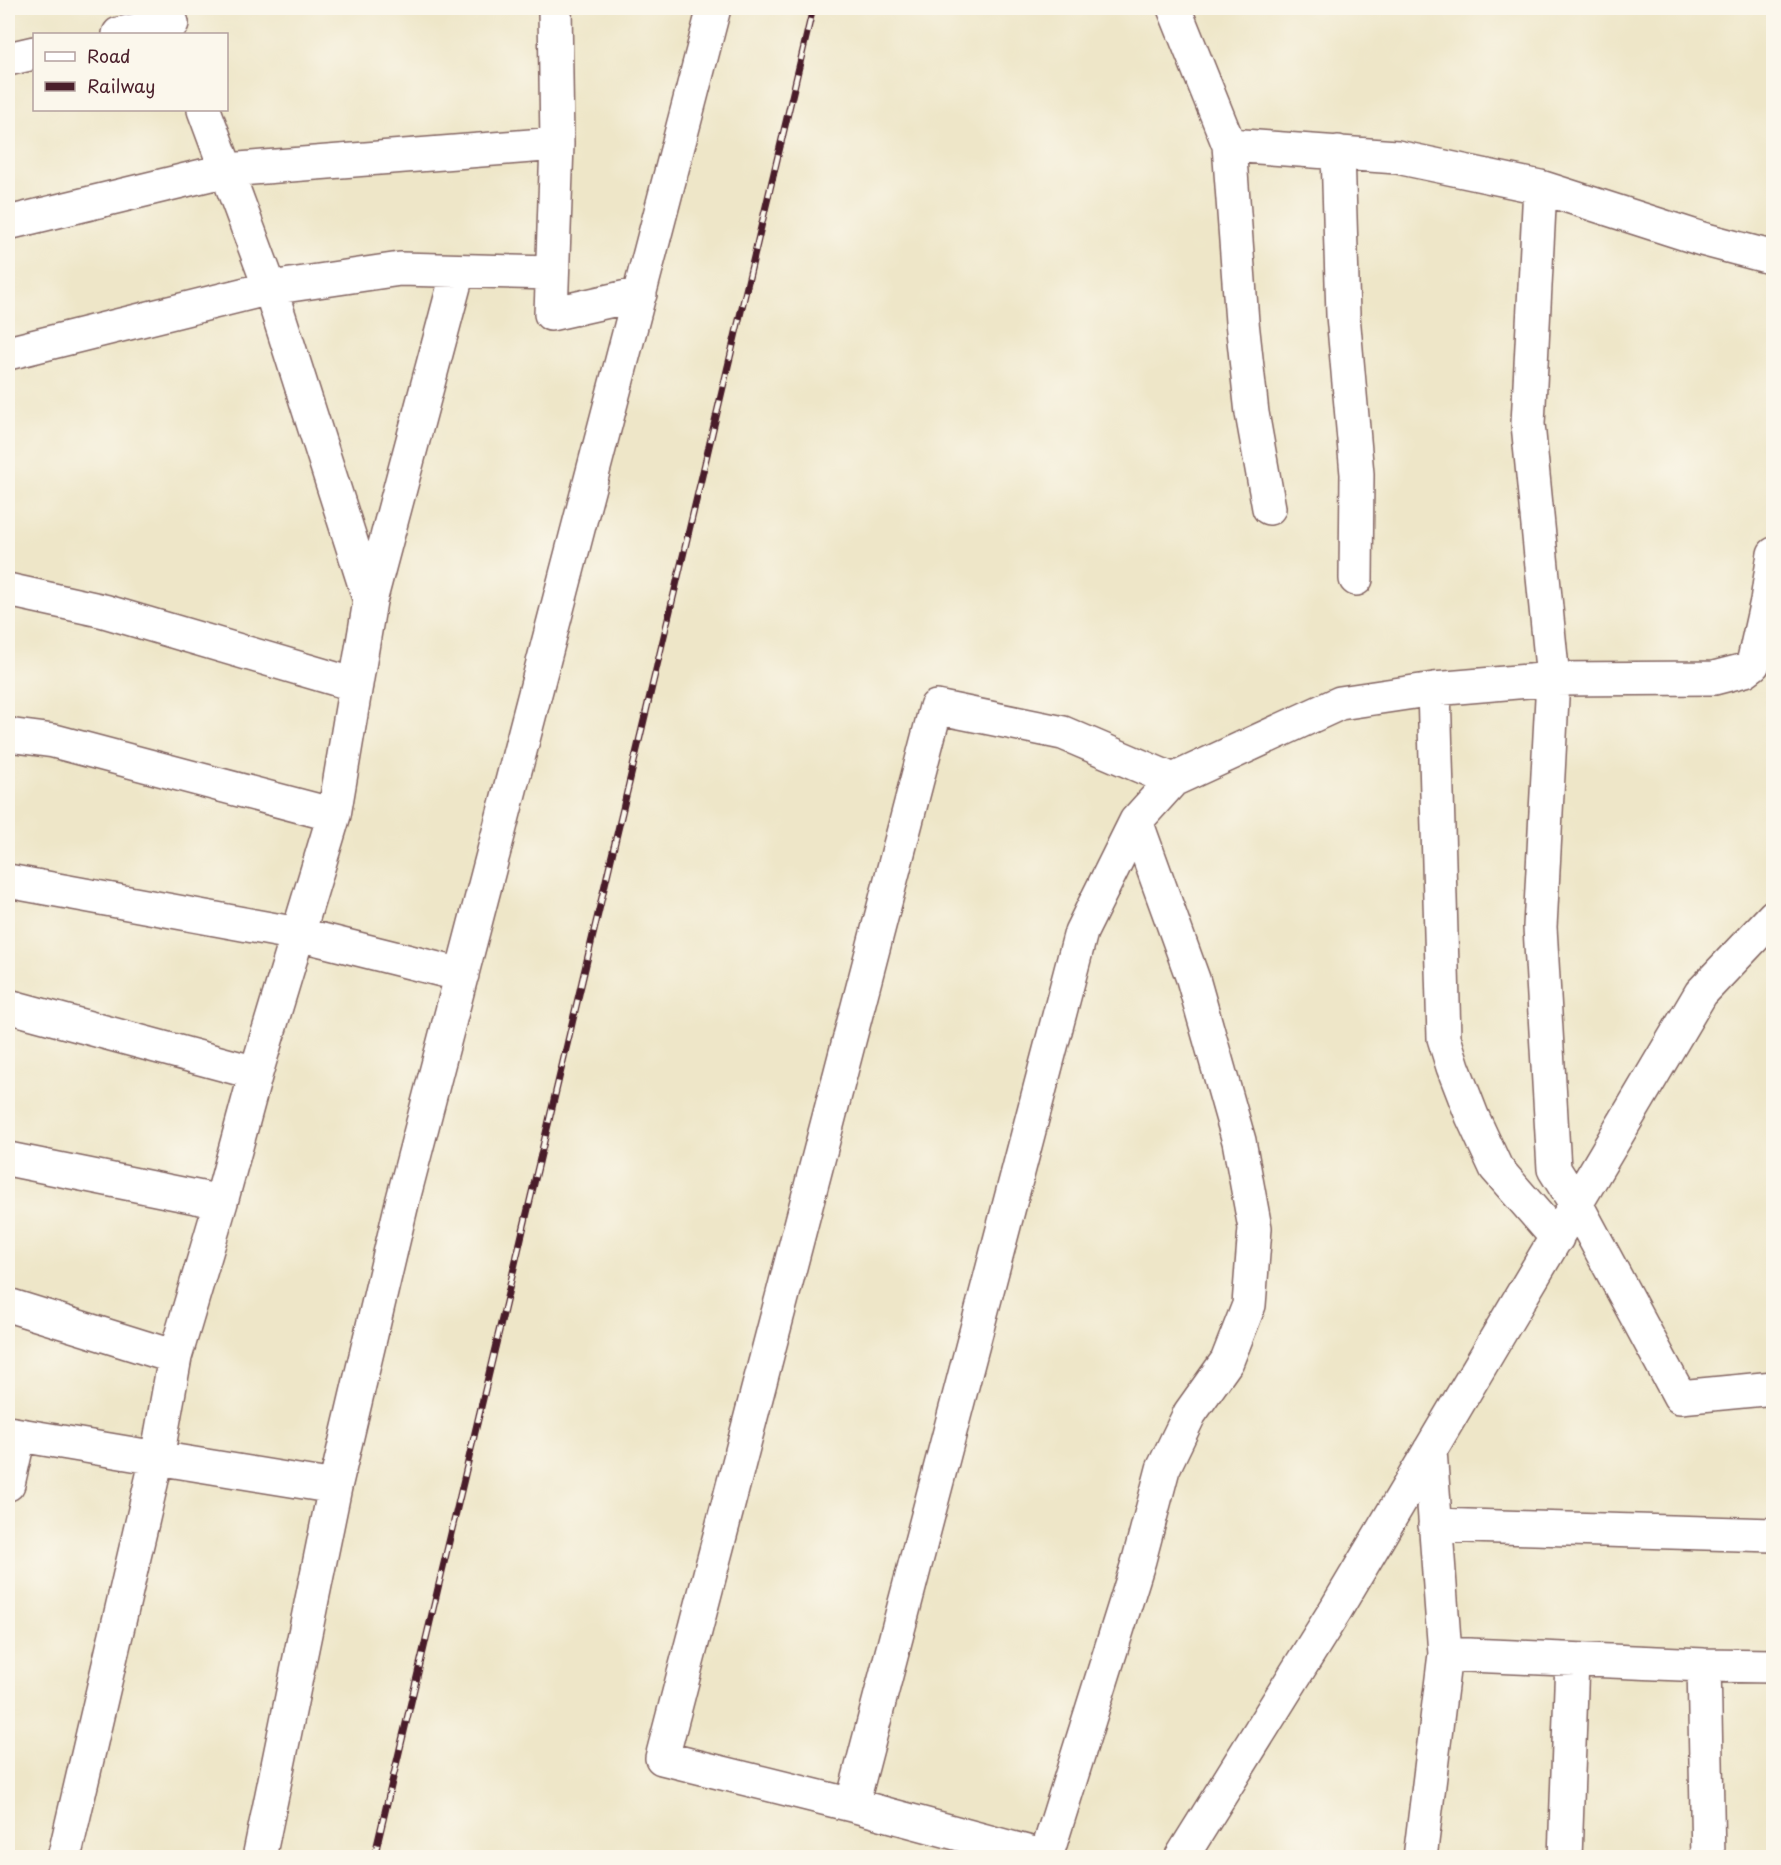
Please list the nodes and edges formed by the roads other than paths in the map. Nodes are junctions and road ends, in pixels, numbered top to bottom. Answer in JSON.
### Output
{"nodes":[{"id":1,"x":555,"y":8,"type":"edge"},
{"id":2,"x":714,"y":8,"type":"edge"},
{"id":3,"x":1174,"y":8,"type":"edge"},
{"id":4,"x":172,"y":22,"type":"edge"},
{"id":5,"x":123,"y":33,"type":"edge"},
{"id":6,"x":33,"y":53,"type":"edge"},
{"id":7,"x":8,"y":59,"type":"edge"},
{"id":8,"x":204,"y":111,"type":"edge"},
{"id":9,"x":557,"y":144,"type":"junction"},
{"id":10,"x":1229,"y":145,"type":"junction"},
{"id":11,"x":1338,"y":152,"type":"junction"},
{"id":12,"x":227,"y":170,"type":"junction"},
{"id":13,"x":1540,"y":187,"type":"junction"},
{"id":14,"x":8,"y":223,"type":"edge"},
{"id":15,"x":1773,"y":258,"type":"edge"},
{"id":16,"x":458,"y":271,"type":"junction"},
{"id":17,"x":552,"y":273,"type":"junction"},
{"id":18,"x":270,"y":288,"type":"junction"},
{"id":19,"x":640,"y":294,"type":"junction"},
{"id":20,"x":8,"y":353,"type":"edge"},
{"id":21,"x":1269,"y":508,"type":"dead end"},
{"id":22,"x":1773,"y":554,"type":"edge"},
{"id":23,"x":1356,"y":579,"type":"dead end"},
{"id":24,"x":8,"y":590,"type":"edge"},
{"id":25,"x":370,"y":601,"type":"junction"},
{"id":26,"x":1554,"y":679,"type":"junction"},
{"id":27,"x":356,"y":685,"type":"junction"},
{"id":28,"x":1434,"y":689,"type":"junction"},
{"id":29,"x":8,"y":735,"type":"edge"},
{"id":30,"x":1173,"y":780,"type":"junction"},
{"id":31,"x":334,"y":815,"type":"junction"},
{"id":32,"x":1136,"y":822,"type":"junction"},
{"id":33,"x":8,"y":880,"type":"edge"},
{"id":34,"x":1773,"y":916,"type":"edge"},
{"id":35,"x":298,"y":934,"type":"junction"},
{"id":36,"x":462,"y":975,"type":"junction"},
{"id":37,"x":8,"y":1006,"type":"edge"},
{"id":38,"x":256,"y":1073,"type":"junction"},
{"id":39,"x":8,"y":1159,"type":"edge"},
{"id":40,"x":221,"y":1202,"type":"junction"},
{"id":41,"x":1576,"y":1204,"type":"junction"},
{"id":42,"x":1557,"y":1238,"type":"junction"},
{"id":43,"x":8,"y":1305,"type":"edge"},
{"id":44,"x":176,"y":1357,"type":"junction"},
{"id":45,"x":1773,"y":1388,"type":"edge"},
{"id":46,"x":13,"y":1434,"type":"edge"},
{"id":47,"x":1430,"y":1450,"type":"junction"},
{"id":48,"x":157,"y":1458,"type":"junction"},
{"id":49,"x":8,"y":1484,"type":"edge"},
{"id":50,"x":335,"y":1487,"type":"junction"},
{"id":51,"x":1436,"y":1525,"type":"junction"},
{"id":52,"x":1773,"y":1535,"type":"edge"},
{"id":53,"x":1445,"y":1654,"type":"junction"},
{"id":54,"x":1572,"y":1660,"type":"junction"},
{"id":55,"x":1704,"y":1665,"type":"junction"},
{"id":56,"x":1773,"y":1666,"type":"edge"},
{"id":57,"x":852,"y":1805,"type":"junction"},
{"id":58,"x":64,"y":1857,"type":"edge"},
{"id":59,"x":259,"y":1857,"type":"edge"},
{"id":60,"x":1047,"y":1857,"type":"edge"},
{"id":61,"x":1181,"y":1857,"type":"edge"},
{"id":62,"x":1420,"y":1857,"type":"edge"},
{"id":63,"x":1565,"y":1857,"type":"edge"},
{"id":64,"x":1708,"y":1857,"type":"edge"}],
"edges":[{"from":1,"to":9,"type":"street"},
{"from":2,"to":19,"type":"street"},
{"from":3,"to":10,"type":"street"},
{"from":4,"to":5,"type":"street"},
{"from":6,"to":7,"type":"street"},
{"from":8,"to":12,"type":"street"},
{"from":9,"to":12,"type":"street"},
{"from":9,"to":17,"type":"street"},
{"from":10,"to":11,"type":"street"},
{"from":10,"to":21,"type":"street"},
{"from":11,"to":13,"type":"street"},
{"from":11,"to":23,"type":"street"},
{"from":12,"to":14,"type":"street"},
{"from":12,"to":18,"type":"street"},
{"from":13,"to":15,"type":"street"},
{"from":13,"to":26,"type":"street"},
{"from":16,"to":17,"type":"street"},
{"from":16,"to":18,"type":"street"},
{"from":16,"to":25,"type":"street"},
{"from":17,"to":19,"type":"street"},
{"from":18,"to":20,"type":"street"},
{"from":18,"to":25,"type":"street"},
{"from":19,"to":36,"type":"street"},
{"from":22,"to":26,"type":"street"},
{"from":24,"to":27,"type":"street"},
{"from":25,"to":27,"type":"street"},
{"from":26,"to":28,"type":"street"},
{"from":26,"to":41,"type":"street"},
{"from":27,"to":31,"type":"street"},
{"from":28,"to":30,"type":"street"},
{"from":28,"to":42,"type":"street"},
{"from":29,"to":31,"type":"street"},
{"from":30,"to":32,"type":"street"},
{"from":30,"to":57,"type":"street"},
{"from":31,"to":35,"type":"street"},
{"from":32,"to":57,"type":"street"},
{"from":32,"to":60,"type":"street"},
{"from":33,"to":35,"type":"street"},
{"from":34,"to":41,"type":"street"},
{"from":35,"to":36,"type":"street"},
{"from":35,"to":38,"type":"street"},
{"from":36,"to":50,"type":"street"},
{"from":37,"to":38,"type":"street"},
{"from":38,"to":40,"type":"street"},
{"from":39,"to":40,"type":"street"},
{"from":40,"to":44,"type":"street"},
{"from":41,"to":42,"type":"street"},
{"from":41,"to":45,"type":"street"},
{"from":42,"to":47,"type":"street"},
{"from":43,"to":44,"type":"street"},
{"from":44,"to":48,"type":"street"},
{"from":46,"to":48,"type":"street"},
{"from":46,"to":49,"type":"street"},
{"from":47,"to":51,"type":"street"},
{"from":47,"to":61,"type":"street"},
{"from":48,"to":50,"type":"street"},
{"from":48,"to":58,"type":"street"},
{"from":50,"to":59,"type":"street"},
{"from":51,"to":52,"type":"street"},
{"from":51,"to":53,"type":"street"},
{"from":53,"to":54,"type":"street"},
{"from":53,"to":62,"type":"street"},
{"from":54,"to":55,"type":"street"},
{"from":54,"to":63,"type":"street"},
{"from":55,"to":56,"type":"street"},
{"from":55,"to":64,"type":"street"},
{"from":57,"to":60,"type":"street"}]}
